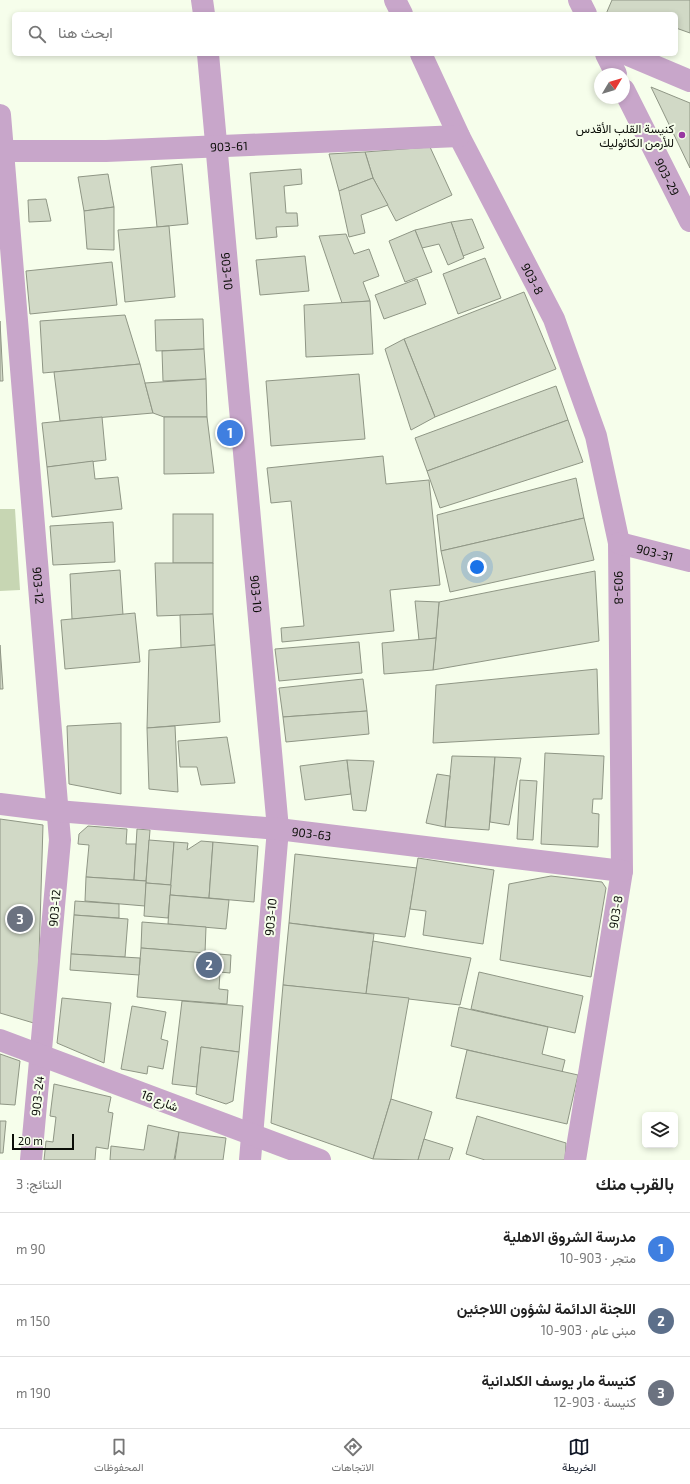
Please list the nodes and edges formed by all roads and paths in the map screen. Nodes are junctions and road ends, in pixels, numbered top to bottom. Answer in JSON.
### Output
{"nodes":[{"id":1,"x":202,"y":0,"type":"edge"},
{"id":2,"x":395,"y":0,"type":"edge"},
{"id":3,"x":579,"y":0,"type":"edge"},
{"id":4,"x":204,"y":12,"type":"edge"},
{"id":5,"x":401,"y":12,"type":"edge"},
{"id":6,"x":585,"y":12,"type":"edge"},
{"id":7,"x":208,"y":56,"type":"edge"},
{"id":8,"x":421,"y":56,"type":"edge"},
{"id":9,"x":607,"y":56,"type":"edge"},
{"id":10,"x":631,"y":56,"type":"edge"},
{"id":11,"x":613,"y":68,"type":"edge"},
{"id":12,"x":690,"y":81,"type":"edge"},
{"id":13,"x":630,"y":102,"type":"edge"},
{"id":14,"x":0,"y":115,"type":"edge"},
{"id":15,"x":459,"y":136,"type":"junction"},
{"id":16,"x":217,"y":148,"type":"junction"},
{"id":17,"x":1,"y":151,"type":"edge"},
{"id":18,"x":690,"y":221,"type":"edge"},
{"id":19,"x":619,"y":543,"type":"junction"},
{"id":20,"x":690,"y":561,"type":"edge"},
{"id":21,"x":0,"y":804,"type":"edge"},
{"id":22,"x":57,"y":811,"type":"junction"},
{"id":23,"x":278,"y":829,"type":"junction"},
{"id":24,"x":622,"y":871,"type":"junction"},
{"id":25,"x":0,"y":1040,"type":"edge"},
{"id":26,"x":42,"y":1055,"type":"junction"},
{"id":27,"x":251,"y":1135,"type":"junction"},
{"id":28,"x":31,"y":1160,"type":"edge"},
{"id":29,"x":250,"y":1160,"type":"edge"},
{"id":30,"x":320,"y":1160,"type":"edge"},
{"id":31,"x":575,"y":1160,"type":"edge"}],
"edges":[{"from":1,"to":4,"type":"street"},
{"from":2,"to":5,"type":"street"},
{"from":3,"to":6,"type":"street"},
{"from":7,"to":16,"type":"street","name":"903-10"},
{"from":8,"to":15,"type":"street","name":"903-8"},
{"from":9,"to":11,"type":"street"},
{"from":10,"to":12,"type":"street"},
{"from":13,"to":18,"type":"street","name":"903-29"},
{"from":14,"to":17,"type":"street","name":"903-12"},
{"from":15,"to":16,"type":"street","name":"903-61"},
{"from":15,"to":19,"type":"street","name":"903-8"},
{"from":16,"to":17,"type":"street","name":"903-61"},
{"from":16,"to":23,"type":"street","name":"903-10"},
{"from":17,"to":22,"type":"street","name":"903-12"},
{"from":19,"to":20,"type":"street","name":"903-31"},
{"from":19,"to":24,"type":"street","name":"903-8"},
{"from":21,"to":22,"type":"street","name":"903-63"},
{"from":22,"to":23,"type":"street","name":"903-63"},
{"from":22,"to":26,"type":"street","name":"903-12"},
{"from":23,"to":24,"type":"street","name":"903-63"},
{"from":23,"to":27,"type":"street","name":"903-10"},
{"from":24,"to":31,"type":"street","name":"903-8"},
{"from":25,"to":26,"type":"street","name":"شارع 16"},
{"from":26,"to":27,"type":"street","name":"شارع 16"},
{"from":26,"to":28,"type":"street","name":"903-24"},
{"from":27,"to":29,"type":"street","name":"903-10"},
{"from":27,"to":30,"type":"street","name":"شارع 16"}]}
